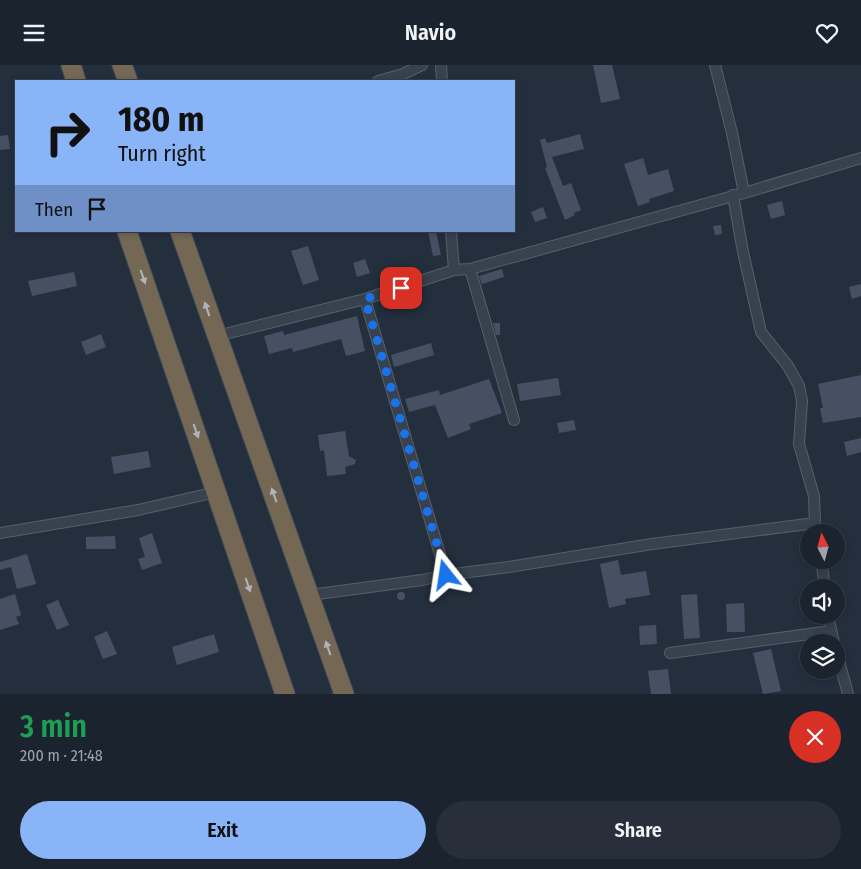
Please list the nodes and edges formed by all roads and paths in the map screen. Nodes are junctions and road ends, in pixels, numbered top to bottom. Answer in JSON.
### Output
{"nodes":[{"id":1,"x":71,"y":65,"type":"edge"},
{"id":2,"x":122,"y":65,"type":"edge"},
{"id":3,"x":422,"y":65,"type":"edge"},
{"id":4,"x":441,"y":65,"type":"edge"},
{"id":5,"x":714,"y":65,"type":"edge"},
{"id":6,"x":76,"y":80,"type":"edge"},
{"id":7,"x":128,"y":80,"type":"edge"},
{"id":8,"x":381,"y":80,"type":"edge"},
{"id":9,"x":442,"y":80,"type":"edge"},
{"id":10,"x":861,"y":158,"type":"edge"},
{"id":11,"x":744,"y":193,"type":"junction"},
{"id":12,"x":733,"y":195,"type":"junction"},
{"id":13,"x":128,"y":232,"type":"edge"},
{"id":14,"x":180,"y":232,"type":"edge"},
{"id":15,"x":451,"y":232,"type":"edge"},
{"id":16,"x":470,"y":269,"type":"junction"},
{"id":17,"x":454,"y":270,"type":"junction"},
{"id":18,"x":365,"y":299,"type":"junction"},
{"id":19,"x":217,"y":336,"type":"junction"},
{"id":20,"x":514,"y":421,"type":"dead end"},
{"id":21,"x":216,"y":492,"type":"junction"},
{"id":22,"x":816,"y":524,"type":"edge"},
{"id":23,"x":800,"y":530,"type":"edge"},
{"id":24,"x":0,"y":533,"type":"edge"},
{"id":25,"x":446,"y":575,"type":"junction"},
{"id":26,"x":310,"y":595,"type":"junction"},
{"id":27,"x":830,"y":624,"type":"edge"},
{"id":28,"x":831,"y":631,"type":"junction"},
{"id":29,"x":832,"y":634,"type":"edge"},
{"id":30,"x":670,"y":653,"type":"dead end"},
{"id":31,"x":844,"y":679,"type":"edge"},
{"id":32,"x":284,"y":694,"type":"edge"},
{"id":33,"x":344,"y":694,"type":"edge"},
{"id":34,"x":848,"y":694,"type":"edge"}],
"edges":[{"from":1,"to":6,"type":"highway"},
{"from":2,"to":7,"type":"highway"},
{"from":3,"to":8,"type":"street"},
{"from":4,"to":9,"type":"street"},
{"from":5,"to":11,"type":"street"},
{"from":10,"to":11,"type":"street"},
{"from":11,"to":12,"type":"street"},
{"from":12,"to":16,"type":"street"},
{"from":12,"to":22,"type":"street"},
{"from":13,"to":21,"type":"highway","one_way":true},
{"from":19,"to":14,"type":"highway","one_way":true},
{"from":15,"to":17,"type":"street"},
{"from":16,"to":17,"type":"street"},
{"from":16,"to":20,"type":"street"},
{"from":17,"to":18,"type":"street"},
{"from":18,"to":19,"type":"street"},
{"from":18,"to":25,"type":"street"},
{"from":26,"to":19,"type":"highway","one_way":true},
{"from":21,"to":24,"type":"street"},
{"from":21,"to":32,"type":"highway","one_way":true},
{"from":23,"to":25,"type":"street"},
{"from":25,"to":26,"type":"street"},
{"from":33,"to":26,"type":"highway","one_way":true},
{"from":27,"to":28,"type":"street"},
{"from":28,"to":29,"type":"street"},
{"from":28,"to":30,"type":"street"},
{"from":31,"to":34,"type":"street"}]}
